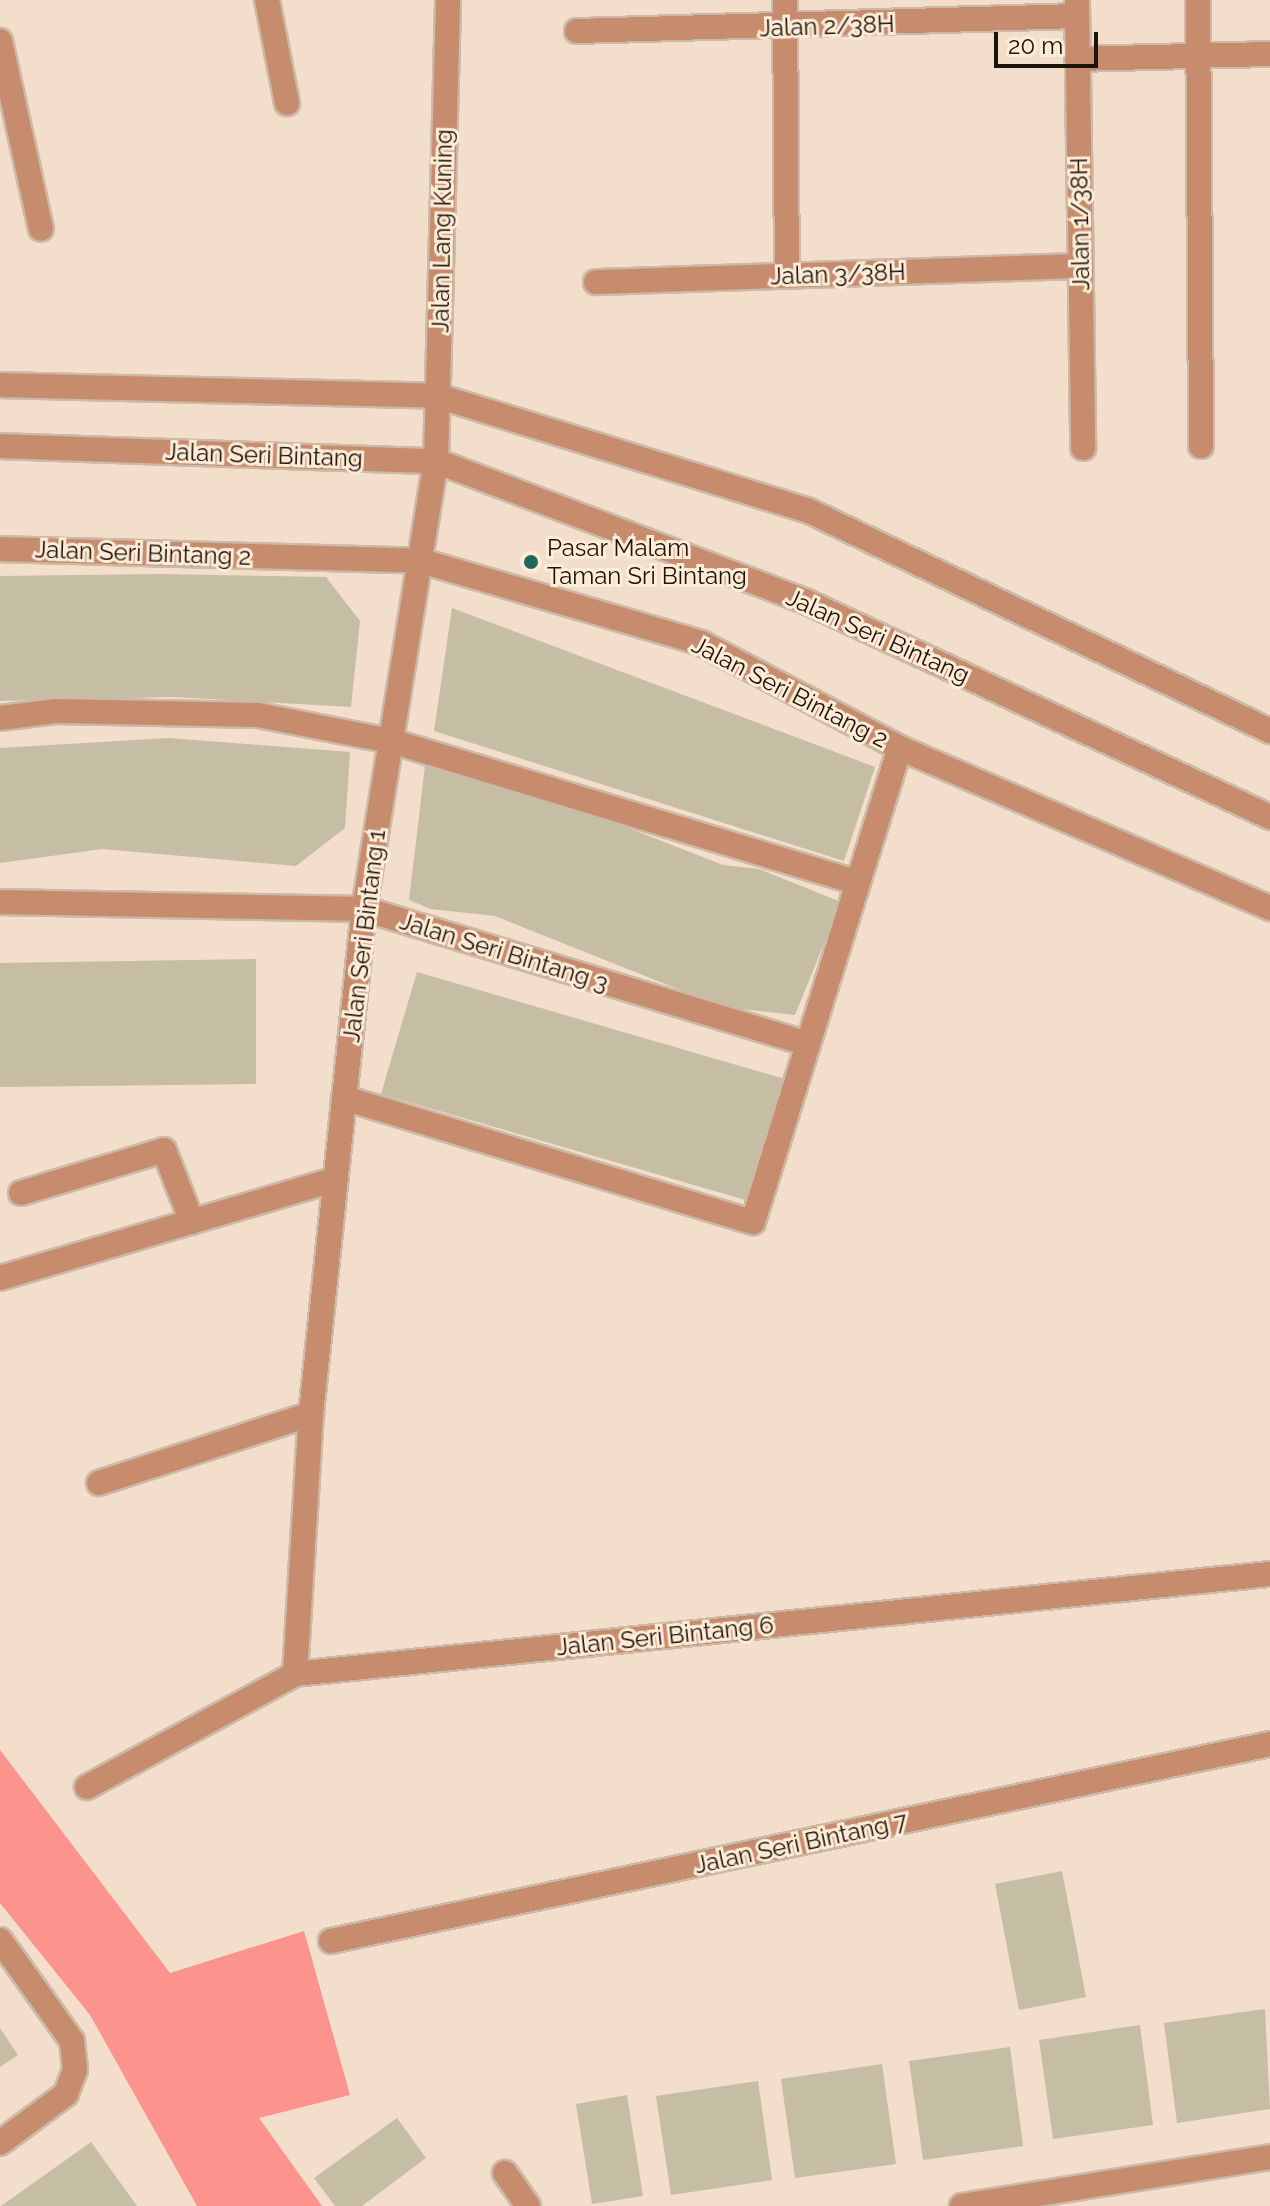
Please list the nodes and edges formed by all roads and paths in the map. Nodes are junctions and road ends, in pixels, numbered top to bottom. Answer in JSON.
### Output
{"nodes":[{"id":1,"x":267,"y":0,"type":"edge"},
{"id":2,"x":448,"y":0,"type":"edge"},
{"id":3,"x":785,"y":0,"type":"edge"},
{"id":4,"x":1198,"y":0,"type":"edge"},
{"id":5,"x":1077,"y":8,"type":"edge"},
{"id":6,"x":785,"y":28,"type":"junction"},
{"id":7,"x":577,"y":31,"type":"dead end"},
{"id":8,"x":0,"y":41,"type":"edge"},
{"id":9,"x":1270,"y":54,"type":"edge"},
{"id":10,"x":1198,"y":56,"type":"junction"},
{"id":11,"x":1077,"y":59,"type":"junction"},
{"id":12,"x":287,"y":103,"type":"dead end"},
{"id":13,"x":41,"y":229,"type":"dead end"},
{"id":14,"x":1081,"y":266,"type":"junction"},
{"id":15,"x":787,"y":275,"type":"junction"},
{"id":16,"x":596,"y":282,"type":"dead end"},
{"id":17,"x":0,"y":385,"type":"edge"},
{"id":18,"x":438,"y":396,"type":"junction"},
{"id":19,"x":0,"y":446,"type":"edge"},
{"id":20,"x":1201,"y":446,"type":"dead end"},
{"id":21,"x":1083,"y":448,"type":"dead end"},
{"id":22,"x":436,"y":461,"type":"junction"},
{"id":23,"x":0,"y":549,"type":"edge"},
{"id":24,"x":421,"y":561,"type":"junction"},
{"id":25,"x":0,"y":718,"type":"edge"},
{"id":26,"x":1270,"y":731,"type":"edge"},
{"id":27,"x":391,"y":741,"type":"junction"},
{"id":28,"x":900,"y":748,"type":"junction"},
{"id":29,"x":1270,"y":817,"type":"edge"},
{"id":30,"x":858,"y":883,"type":"junction"},
{"id":31,"x":0,"y":902,"type":"edge"},
{"id":32,"x":1270,"y":908,"type":"edge"},
{"id":33,"x":364,"y":909,"type":"junction"},
{"id":34,"x":808,"y":1044,"type":"junction"},
{"id":35,"x":344,"y":1098,"type":"junction"},
{"id":36,"x":336,"y":1179,"type":"junction"},
{"id":37,"x":21,"y":1193,"type":"dead end"},
{"id":38,"x":192,"y":1222,"type":"junction"},
{"id":39,"x":0,"y":1278,"type":"edge"},
{"id":40,"x":311,"y":1414,"type":"junction"},
{"id":41,"x":99,"y":1483,"type":"dead end"},
{"id":42,"x":1270,"y":1574,"type":"edge"},
{"id":43,"x":295,"y":1674,"type":"junction"},
{"id":44,"x":1270,"y":1744,"type":"edge"},
{"id":45,"x":87,"y":1787,"type":"dead end"},
{"id":46,"x":0,"y":1940,"type":"edge"},
{"id":47,"x":331,"y":1941,"type":"dead end"},
{"id":48,"x":0,"y":2143,"type":"edge"},
{"id":49,"x":1270,"y":2157,"type":"edge"},
{"id":50,"x":505,"y":2173,"type":"dead end"},
{"id":51,"x":528,"y":2206,"type":"edge"},
{"id":52,"x":962,"y":2206,"type":"edge"}],
"edges":[{"from":1,"to":12,"type":"street"},
{"from":2,"to":18,"type":"street","name":"Jalan Lang Kuning"},
{"from":3,"to":6,"type":"street"},
{"from":4,"to":10,"type":"street"},
{"from":5,"to":6,"type":"street","name":"Jalan 2/38H"},
{"from":5,"to":11,"type":"street","name":"Jalan 1/38H"},
{"from":6,"to":7,"type":"street","name":"Jalan 2/38H"},
{"from":6,"to":15,"type":"street"},
{"from":8,"to":13,"type":"street"},
{"from":9,"to":10,"type":"street"},
{"from":10,"to":11,"type":"street"},
{"from":10,"to":20,"type":"street"},
{"from":11,"to":14,"type":"street","name":"Jalan 1/38H"},
{"from":14,"to":15,"type":"street","name":"Jalan 3/38H"},
{"from":14,"to":21,"type":"street","name":"Jalan 1/38H"},
{"from":15,"to":16,"type":"street","name":"Jalan 3/38H"},
{"from":17,"to":18,"type":"street"},
{"from":18,"to":22,"type":"street","name":"Jalan Lang Kuning"},
{"from":18,"to":26,"type":"street"},
{"from":19,"to":22,"type":"street","name":"Jalan Seri Bintang"},
{"from":22,"to":24,"type":"street","name":"Jalan Seri Bintang 1"},
{"from":22,"to":29,"type":"street","name":"Jalan Seri Bintang"},
{"from":23,"to":24,"type":"street","name":"Jalan Seri Bintang 2"},
{"from":24,"to":27,"type":"street","name":"Jalan Seri Bintang 1"},
{"from":24,"to":28,"type":"street","name":"Jalan Seri Bintang 2"},
{"from":25,"to":27,"type":"street"},
{"from":27,"to":30,"type":"street"},
{"from":27,"to":33,"type":"street","name":"Jalan Seri Bintang 1"},
{"from":28,"to":30,"type":"street"},
{"from":28,"to":32,"type":"street","name":"Jalan Seri Bintang 2"},
{"from":30,"to":34,"type":"street"},
{"from":31,"to":33,"type":"street","name":"Jalan Seri Bintang 3"},
{"from":33,"to":34,"type":"street","name":"Jalan Seri Bintang 3"},
{"from":33,"to":35,"type":"street","name":"Jalan Seri Bintang 1"},
{"from":34,"to":35,"type":"street"},
{"from":35,"to":36,"type":"street","name":"Jalan Seri Bintang 1"},
{"from":36,"to":38,"type":"street"},
{"from":36,"to":40,"type":"street","name":"Jalan Seri Bintang 1"},
{"from":37,"to":38,"type":"street"},
{"from":38,"to":39,"type":"street"},
{"from":40,"to":41,"type":"street"},
{"from":40,"to":43,"type":"street","name":"Jalan Seri Bintang 1"},
{"from":42,"to":43,"type":"street","name":"Jalan Seri Bintang 6"},
{"from":43,"to":45,"type":"street","name":"Jalan Seri Bintang 6"},
{"from":44,"to":47,"type":"street","name":"Jalan Seri Bintang 7"},
{"from":46,"to":48,"type":"street"},
{"from":49,"to":52,"type":"street"},
{"from":50,"to":51,"type":"street"}]}
